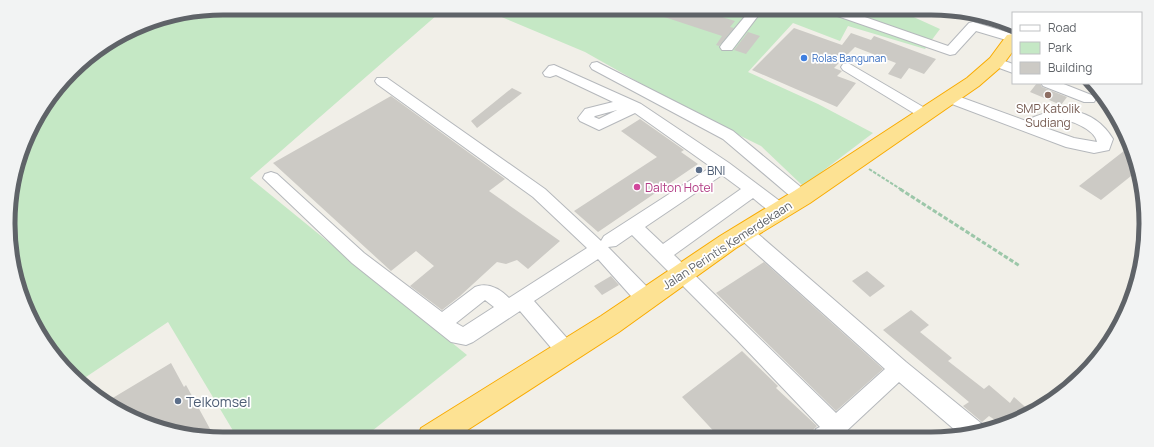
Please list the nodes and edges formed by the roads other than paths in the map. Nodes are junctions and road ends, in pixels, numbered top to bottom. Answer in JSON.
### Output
{"nodes":[{"id":1,"x":752,"y":15,"type":"edge"},
{"id":2,"x":847,"y":15,"type":"edge"},
{"id":3,"x":1012,"y":39,"type":"edge"},
{"id":4,"x":1012,"y":42,"type":"edge"},
{"id":5,"x":727,"y":47,"type":"dead end"},
{"id":6,"x":1004,"y":65,"type":"edge"},
{"id":7,"x":597,"y":66,"type":"dead end"},
{"id":8,"x":848,"y":67,"type":"dead end"},
{"id":9,"x":550,"y":73,"type":"dead end"},
{"id":10,"x":382,"y":81,"type":"dead end"},
{"id":11,"x":1051,"y":84,"type":"edge"},
{"id":12,"x":949,"y":98,"type":"junction"},
{"id":13,"x":1089,"y":99,"type":"dead end"},
{"id":14,"x":925,"y":114,"type":"junction"},
{"id":15,"x":1029,"y":126,"type":"dead end"},
{"id":16,"x":723,"y":167,"type":"junction"},
{"id":17,"x":271,"y":178,"type":"dead end"},
{"id":18,"x":748,"y":185,"type":"junction"},
{"id":19,"x":802,"y":197,"type":"junction"},
{"id":20,"x":779,"y":209,"type":"junction"},
{"id":21,"x":633,"y":226,"type":"junction"},
{"id":22,"x":744,"y":232,"type":"junction"},
{"id":23,"x":605,"y":245,"type":"junction"},
{"id":24,"x":662,"y":254,"type":"junction"},
{"id":25,"x":682,"y":273,"type":"junction"},
{"id":26,"x":646,"y":299,"type":"junction"},
{"id":27,"x":515,"y":304,"type":"junction"},
{"id":28,"x":442,"y":323,"type":"junction"},
{"id":29,"x":566,"y":351,"type":"junction"},
{"id":30,"x":899,"y":369,"type":"junction"},
{"id":31,"x":970,"y":428,"type":"edge"},
{"id":32,"x":439,"y":432,"type":"edge"},
{"id":33,"x":829,"y":432,"type":"edge"},
{"id":34,"x":831,"y":432,"type":"edge"}],
"edges":[{"from":1,"to":5,"type":"lane"},
{"from":2,"to":3,"type":"lane"},
{"from":4,"to":6,"type":"highway","name":"Jalan Perintis Kemerdekaan"},
{"from":6,"to":12,"type":"highway","name":"Jalan Perintis Kemerdekaan"},
{"from":7,"to":19,"type":"lane"},
{"from":8,"to":14,"type":"lane"},
{"from":9,"to":16,"type":"lane"},
{"from":10,"to":23,"type":"lane"},
{"from":11,"to":13,"type":"lane"},
{"from":12,"to":14,"type":"highway","name":"Jalan Perintis Kemerdekaan"},
{"from":12,"to":15,"type":"lane"},
{"from":14,"to":19,"type":"highway","name":"Jalan Perintis Kemerdekaan"},
{"from":16,"to":18,"type":"lane"},
{"from":16,"to":21,"type":"lane"},
{"from":17,"to":28,"type":"lane"},
{"from":18,"to":20,"type":"lane"},
{"from":18,"to":24,"type":"lane"},
{"from":19,"to":20,"type":"highway","name":"Jalan Perintis Kemerdekaan"},
{"from":20,"to":22,"type":"highway","name":"Jalan Perintis Kemerdekaan"},
{"from":21,"to":23,"type":"lane"},
{"from":21,"to":24,"type":"lane"},
{"from":22,"to":25,"type":"highway","name":"Jalan Perintis Kemerdekaan"},
{"from":22,"to":30,"type":"lane"},
{"from":23,"to":26,"type":"lane"},
{"from":23,"to":27,"type":"lane"},
{"from":24,"to":25,"type":"lane"},
{"from":25,"to":26,"type":"highway","name":"Jalan Perintis Kemerdekaan"},
{"from":25,"to":33,"type":"lane"},
{"from":26,"to":29,"type":"highway","name":"Jalan Perintis Kemerdekaan"},
{"from":27,"to":28,"type":"lane"},
{"from":27,"to":28,"type":"lane"},
{"from":27,"to":29,"type":"lane"},
{"from":29,"to":32,"type":"highway","name":"Jalan Perintis Kemerdekaan"},
{"from":30,"to":31,"type":"lane"},
{"from":30,"to":34,"type":"lane"}]}
